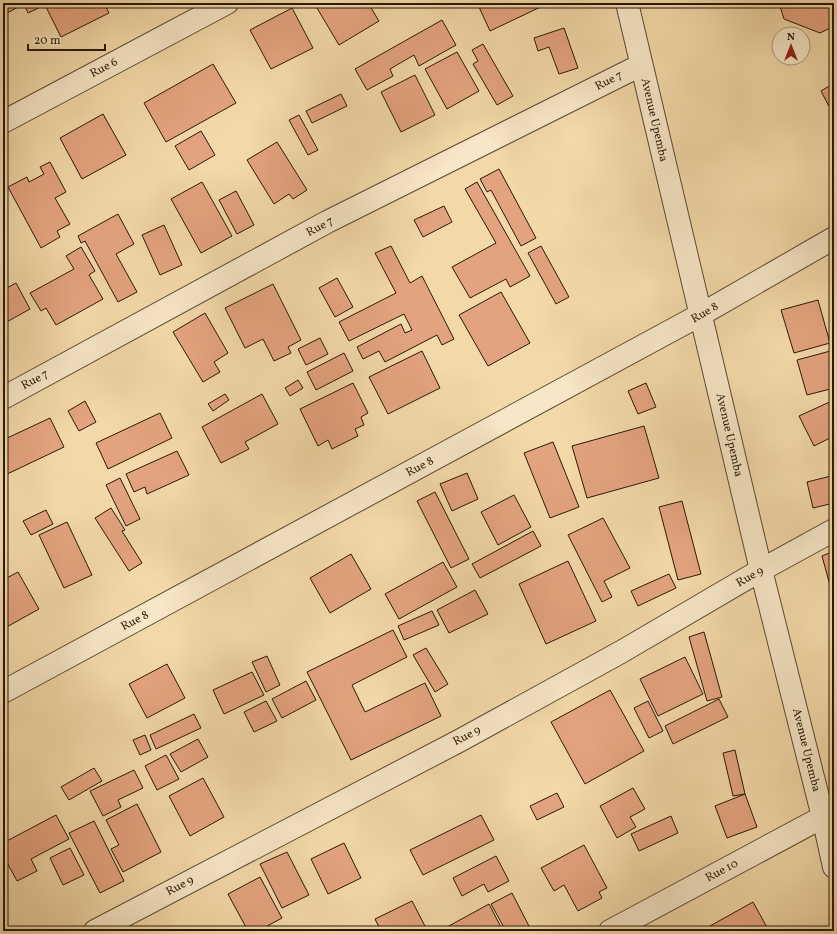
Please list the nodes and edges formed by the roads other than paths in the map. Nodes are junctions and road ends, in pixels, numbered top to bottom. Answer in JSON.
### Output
{"nodes":[{"id":1,"x":227,"y":3,"type":"edge"},
{"id":2,"x":627,"y":3,"type":"edge"},
{"id":3,"x":641,"y":65,"type":"junction"},
{"id":4,"x":3,"y":122,"type":"edge"},
{"id":5,"x":834,"y":238,"type":"edge"},
{"id":6,"x":700,"y":316,"type":"junction"},
{"id":7,"x":3,"y":398,"type":"edge"},
{"id":8,"x":834,"y":530,"type":"edge"},
{"id":9,"x":761,"y":570,"type":"junction"},
{"id":10,"x":3,"y":692,"type":"edge"},
{"id":11,"x":828,"y":814,"type":"edge"},
{"id":12,"x":834,"y":867,"type":"edge"},
{"id":13,"x":95,"y":931,"type":"edge"},
{"id":14,"x":610,"y":931,"type":"edge"}],
"edges":[{"from":1,"to":4,"type":"street","name":"Rue 6"},
{"from":2,"to":3,"type":"street","name":"Avenue Upemba"},
{"from":3,"to":6,"type":"street","name":"Avenue Upemba"},
{"from":3,"to":7,"type":"street","name":"Rue 7"},
{"from":5,"to":6,"type":"street","name":"Rue 8"},
{"from":6,"to":9,"type":"street","name":"Avenue Upemba"},
{"from":6,"to":10,"type":"street","name":"Rue 8"},
{"from":8,"to":9,"type":"street","name":"Rue 9"},
{"from":9,"to":11,"type":"street","name":"Avenue Upemba"},
{"from":9,"to":13,"type":"street","name":"Rue 9"},
{"from":11,"to":12,"type":"street","name":"Avenue Upemba"},
{"from":11,"to":14,"type":"street","name":"Rue 10"}]}
